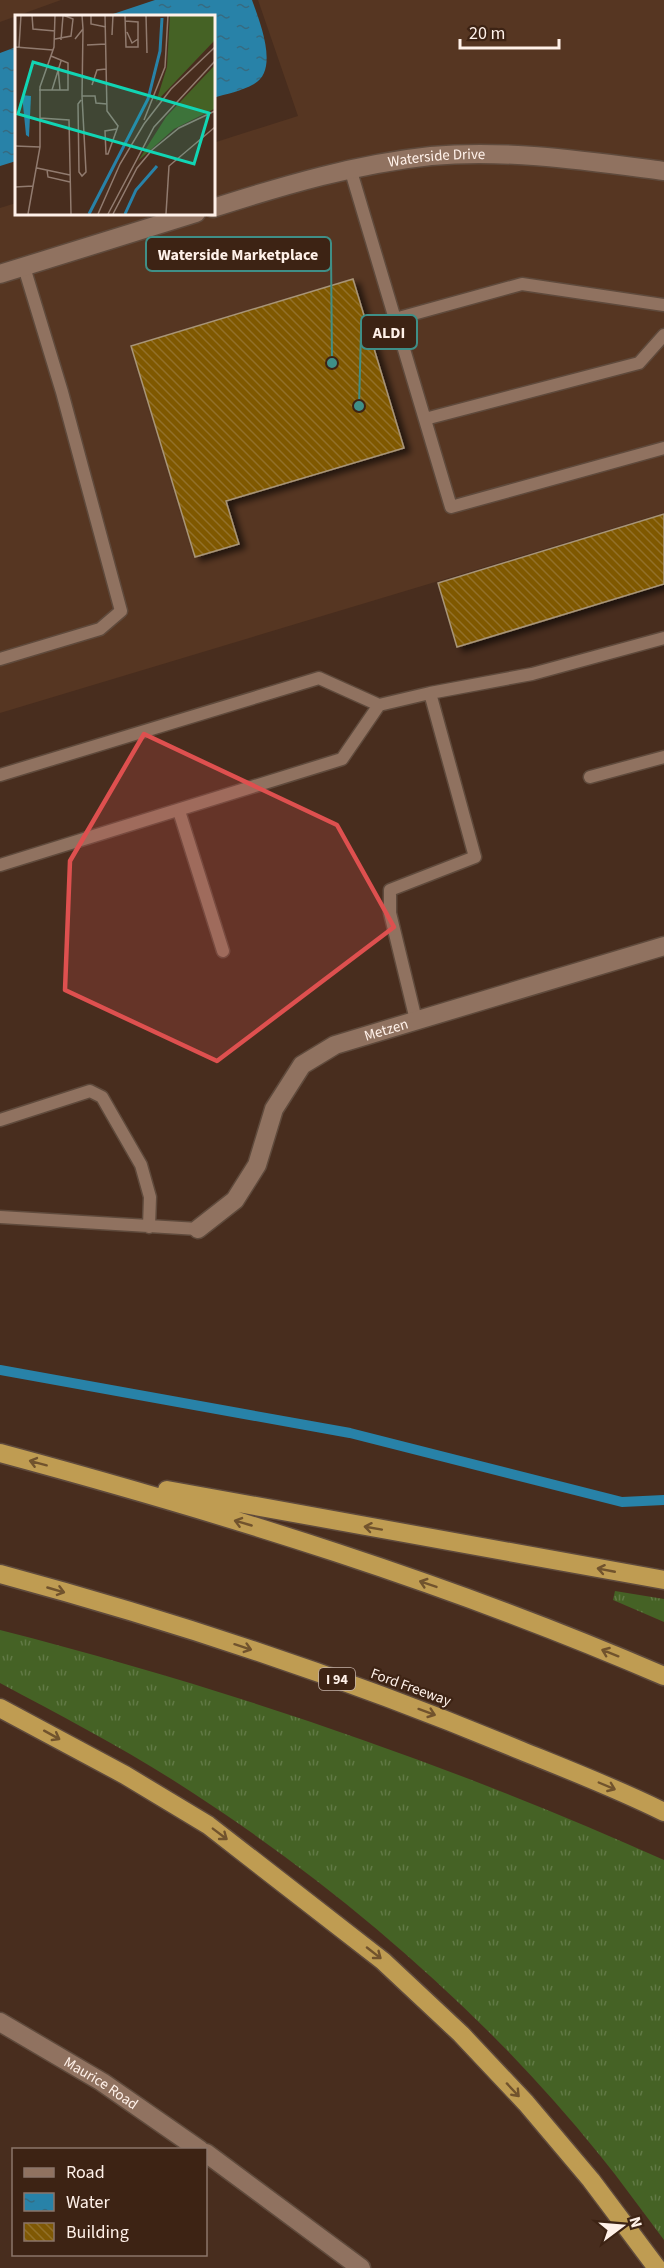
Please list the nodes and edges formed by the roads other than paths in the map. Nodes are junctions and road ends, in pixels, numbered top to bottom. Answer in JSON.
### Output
{"nodes":[{"id":1,"x":350,"y":168,"type":"junction"},
{"id":2,"x":664,"y":171,"type":"edge"},
{"id":3,"x":214,"y":208,"type":"edge"},
{"id":4,"x":193,"y":214,"type":"edge"},
{"id":5,"x":24,"y":267,"type":"junction"},
{"id":6,"x":0,"y":274,"type":"edge"},
{"id":7,"x":664,"y":305,"type":"edge"},
{"id":8,"x":395,"y":319,"type":"junction"},
{"id":9,"x":664,"y":335,"type":"edge"},
{"id":10,"x":425,"y":419,"type":"junction"},
{"id":11,"x":664,"y":448,"type":"edge"},
{"id":12,"x":664,"y":638,"type":"edge"},
{"id":13,"x":0,"y":659,"type":"edge"},
{"id":14,"x":430,"y":693,"type":"junction"},
{"id":15,"x":379,"y":705,"type":"junction"},
{"id":16,"x":664,"y":757,"type":"edge"},
{"id":17,"x":0,"y":775,"type":"edge"},
{"id":18,"x":590,"y":777,"type":"dead end"},
{"id":19,"x":179,"y":811,"type":"junction"},
{"id":20,"x":0,"y":865,"type":"edge"},
{"id":21,"x":664,"y":946,"type":"edge"},
{"id":22,"x":223,"y":951,"type":"dead end"},
{"id":23,"x":416,"y":1020,"type":"junction"},
{"id":24,"x":0,"y":1120,"type":"edge"},
{"id":25,"x":0,"y":1217,"type":"edge"},
{"id":26,"x":149,"y":1227,"type":"junction"},
{"id":27,"x":198,"y":1229,"type":"joint"},
{"id":28,"x":0,"y":1453,"type":"edge"},
{"id":29,"x":76,"y":1473,"type":"junction"},
{"id":30,"x":0,"y":1574,"type":"edge"},
{"id":31,"x":664,"y":1580,"type":"edge"},
{"id":32,"x":664,"y":1676,"type":"edge"},
{"id":33,"x":0,"y":1708,"type":"edge"},
{"id":34,"x":664,"y":1812,"type":"edge"},
{"id":35,"x":0,"y":2022,"type":"edge"},
{"id":36,"x":197,"y":2148,"type":"edge"},
{"id":37,"x":207,"y":2154,"type":"edge"},
{"id":38,"x":361,"y":2268,"type":"edge"},
{"id":39,"x":657,"y":2268,"type":"edge"}],
"edges":[{"from":1,"to":2,"type":"street","name":"Waterside Drive"},
{"from":1,"to":3,"type":"street","name":"Waterside Drive"},
{"from":1,"to":8,"type":"lane"},
{"from":4,"to":5,"type":"street"},
{"from":5,"to":6,"type":"street"},
{"from":5,"to":13,"type":"lane"},
{"from":7,"to":8,"type":"lane"},
{"from":8,"to":10,"type":"lane"},
{"from":9,"to":10,"type":"lane"},
{"from":10,"to":11,"type":"lane"},
{"from":12,"to":14,"type":"lane"},
{"from":14,"to":15,"type":"lane"},
{"from":14,"to":23,"type":"lane"},
{"from":15,"to":17,"type":"lane"},
{"from":15,"to":19,"type":"lane"},
{"from":16,"to":18,"type":"lane"},
{"from":19,"to":20,"type":"lane"},
{"from":19,"to":22,"type":"lane"},
{"from":21,"to":23,"type":"street","name":"Metzen"},
{"from":23,"to":27,"type":"street","name":"Metzen"},
{"from":24,"to":26,"type":"lane"},
{"from":25,"to":26,"type":"lane"},
{"from":26,"to":27,"type":"lane"},
{"from":29,"to":28,"type":"highway","one_way":true},
{"from":31,"to":29,"type":"highway","one_way":true},
{"from":32,"to":29,"type":"highway","one_way":true},
{"from":30,"to":34,"type":"highway","name":"Ford Freeway","number":"I 94","one_way":true},
{"from":33,"to":39,"type":"highway","one_way":true},
{"from":35,"to":36,"type":"street","name":"Maurice Road"},
{"from":37,"to":38,"type":"street"}]}
